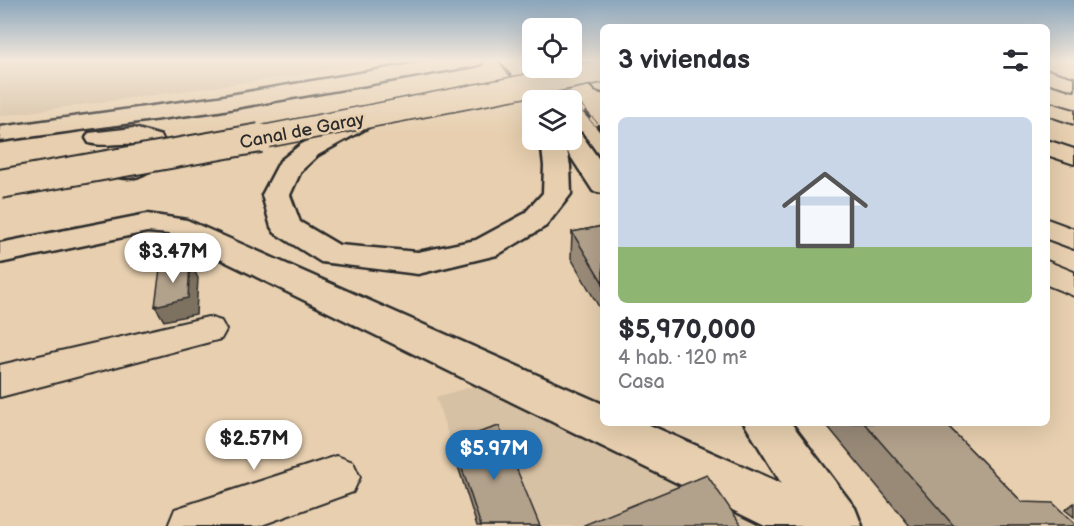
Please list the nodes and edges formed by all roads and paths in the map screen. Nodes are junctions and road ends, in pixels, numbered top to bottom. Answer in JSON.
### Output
{"nodes":[{"id":1,"x":328,"y":85,"type":"edge"},
{"id":2,"x":468,"y":85,"type":"edge"},
{"id":3,"x":536,"y":85,"type":"edge"},
{"id":4,"x":1050,"y":109,"type":"edge"},
{"id":5,"x":1074,"y":117,"type":"edge"},
{"id":6,"x":366,"y":119,"type":"junction"},
{"id":7,"x":0,"y":134,"type":"edge"},
{"id":8,"x":0,"y":146,"type":"edge"},
{"id":9,"x":1050,"y":148,"type":"edge"},
{"id":10,"x":555,"y":150,"type":"edge"},
{"id":11,"x":579,"y":150,"type":"edge"},
{"id":12,"x":1074,"y":157,"type":"edge"},
{"id":13,"x":0,"y":164,"type":"edge"},
{"id":14,"x":600,"y":181,"type":"edge"},
{"id":15,"x":0,"y":184,"type":"edge"},
{"id":16,"x":0,"y":197,"type":"edge"},
{"id":17,"x":1050,"y":229,"type":"edge"},
{"id":18,"x":1074,"y":240,"type":"edge"},
{"id":19,"x":0,"y":253,"type":"edge"},
{"id":20,"x":1050,"y":273,"type":"edge"},
{"id":21,"x":1074,"y":285,"type":"edge"},
{"id":22,"x":208,"y":330,"type":"dead end"},
{"id":23,"x":0,"y":381,"type":"edge"},
{"id":24,"x":600,"y":424,"type":"edge"},
{"id":25,"x":605,"y":426,"type":"edge"},
{"id":26,"x":768,"y":426,"type":"edge"},
{"id":27,"x":337,"y":477,"type":"dead end"},
{"id":28,"x":192,"y":526,"type":"edge"},
{"id":29,"x":819,"y":526,"type":"edge"},
{"id":30,"x":837,"y":526,"type":"edge"}],
"edges":[{"from":1,"to":7,"type":"main road","name":"Canal de Garay"},
{"from":2,"to":13,"type":"main road","name":"Canal de Garay"},
{"from":3,"to":6,"type":"main road","name":"Canal de Garay","bridge":true},
{"from":4,"to":5,"type":"street"},
{"from":6,"to":10,"type":"main road"},
{"from":6,"to":15,"type":"main road","name":"Canal de Garay","bridge":true},
{"from":8,"to":16,"type":"main road"},
{"from":9,"to":12,"type":"street"},
{"from":11,"to":14,"type":"main road"},
{"from":17,"to":18,"type":"street"},
{"from":19,"to":24,"type":"main road"},
{"from":20,"to":21,"type":"street"},
{"from":22,"to":23,"type":"street"},
{"from":25,"to":29,"type":"main road"},
{"from":26,"to":30,"type":"main road"},
{"from":27,"to":28,"type":"street"}]}
